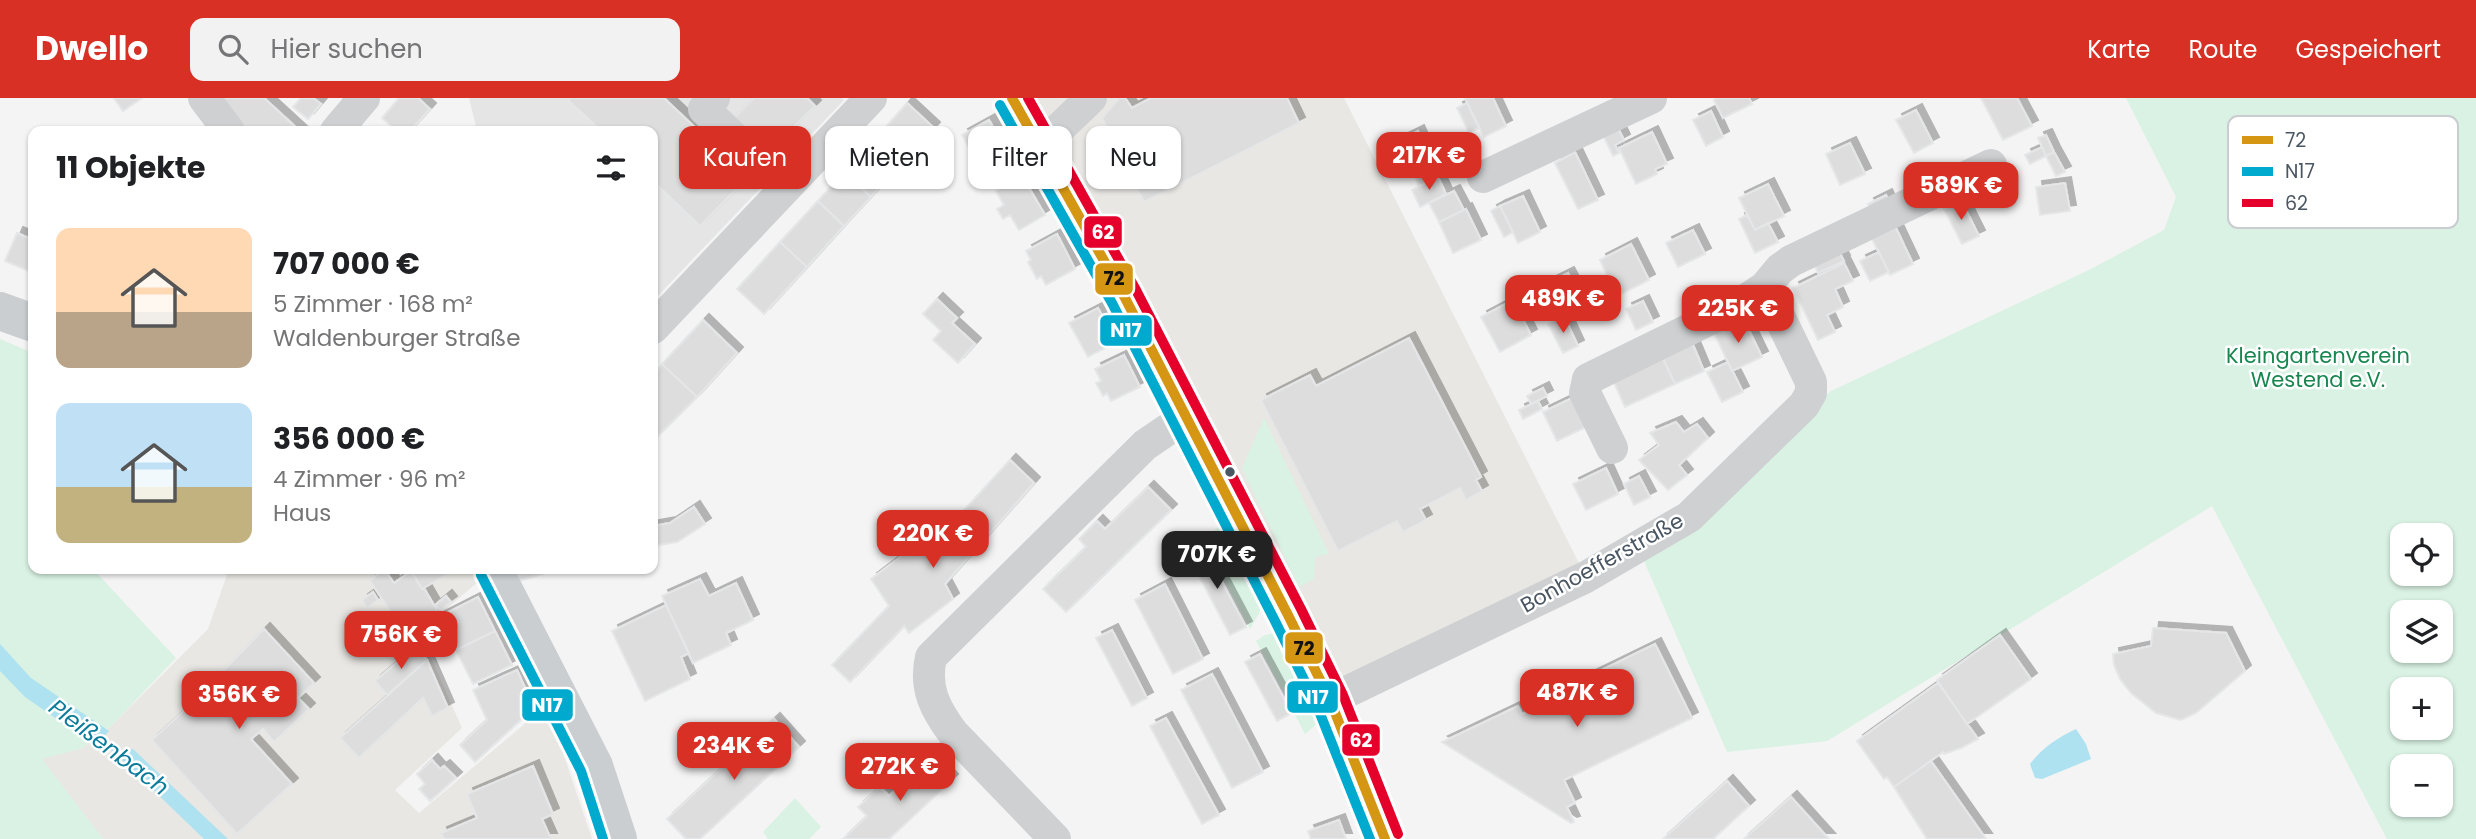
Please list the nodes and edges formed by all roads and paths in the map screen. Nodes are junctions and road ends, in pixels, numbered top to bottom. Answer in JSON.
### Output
{"nodes":[{"id":1,"x":204,"y":98,"type":"edge"},
{"id":2,"x":364,"y":98,"type":"edge"},
{"id":3,"x":714,"y":98,"type":"edge"},
{"id":4,"x":871,"y":98,"type":"edge"},
{"id":5,"x":1012,"y":98,"type":"edge"},
{"id":6,"x":1091,"y":98,"type":"edge"},
{"id":7,"x":1651,"y":98,"type":"edge"},
{"id":8,"x":225,"y":126,"type":"edge"},
{"id":9,"x":340,"y":126,"type":"edge"},
{"id":10,"x":722,"y":126,"type":"edge"},
{"id":11,"x":1028,"y":126,"type":"edge"},
{"id":12,"x":1062,"y":126,"type":"edge"},
{"id":13,"x":1991,"y":165,"type":"dead end"},
{"id":14,"x":1483,"y":177,"type":"dead end"},
{"id":15,"x":1064,"y":189,"type":"edge"},
{"id":16,"x":1765,"y":287,"type":"junction"},
{"id":17,"x":0,"y":310,"type":"edge"},
{"id":18,"x":28,"y":321,"type":"edge"},
{"id":19,"x":658,"y":323,"type":"edge"},
{"id":20,"x":1186,"y":417,"type":"junction"},
{"id":21,"x":1612,"y":448,"type":"dead end"},
{"id":22,"x":496,"y":574,"type":"edge"},
{"id":23,"x":1331,"y":700,"type":"junction"},
{"id":24,"x":618,"y":839,"type":"edge"},
{"id":25,"x":1055,"y":839,"type":"edge"},
{"id":26,"x":1385,"y":839,"type":"edge"}],
"edges":[{"from":1,"to":8,"type":"street"},
{"from":2,"to":9,"type":"street"},
{"from":3,"to":10,"type":"street"},
{"from":4,"to":19,"type":"street"},
{"from":5,"to":11,"type":"street"},
{"from":6,"to":12,"type":"street"},
{"from":7,"to":14,"type":"street"},
{"from":13,"to":16,"type":"street"},
{"from":15,"to":20,"type":"street"},
{"from":16,"to":21,"type":"street"},
{"from":16,"to":23,"type":"street","name":"Bonhoefferstraße"},
{"from":17,"to":18,"type":"main road"},
{"from":20,"to":23,"type":"street"},
{"from":20,"to":25,"type":"street"},
{"from":22,"to":24,"type":"main road"},
{"from":23,"to":26,"type":"street"}]}
